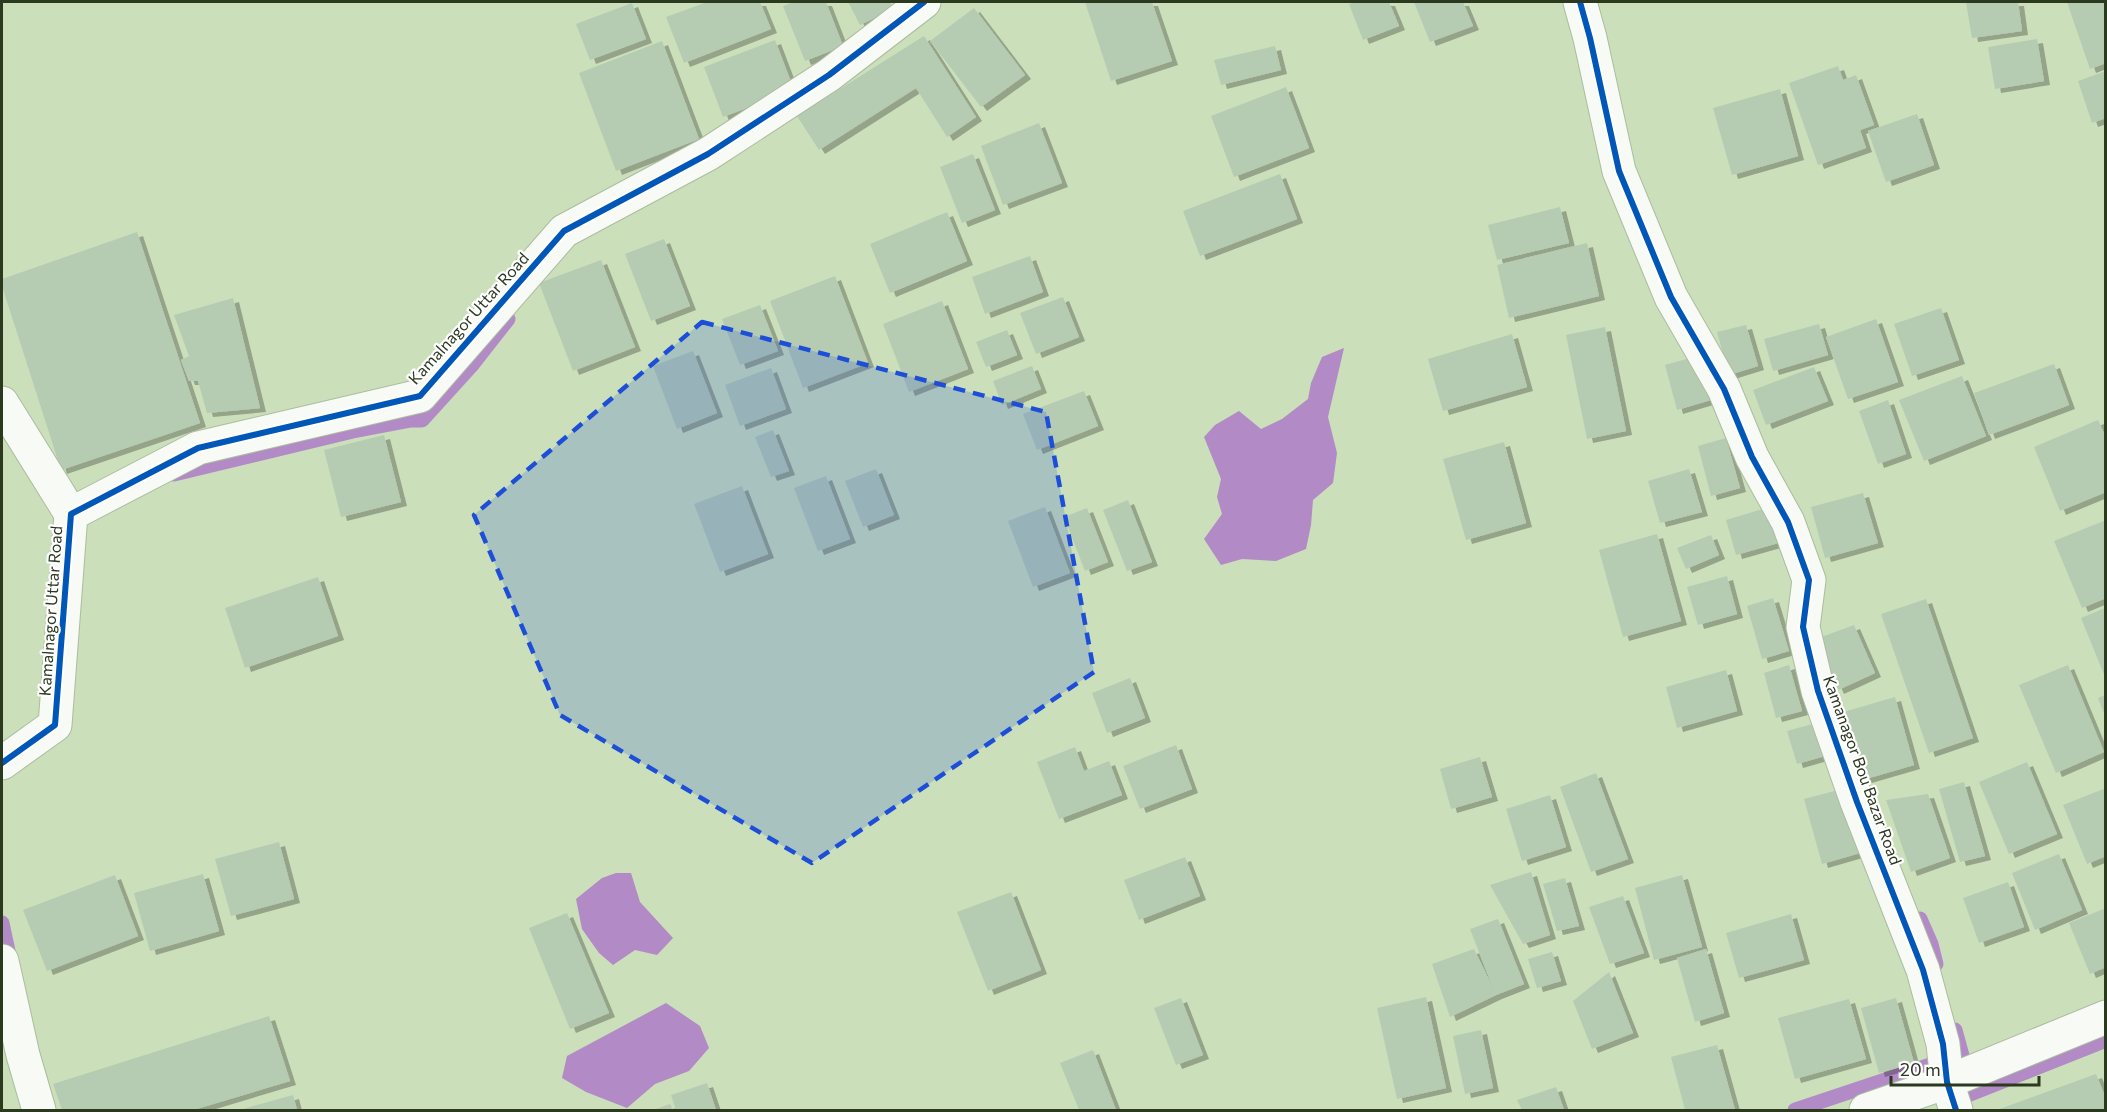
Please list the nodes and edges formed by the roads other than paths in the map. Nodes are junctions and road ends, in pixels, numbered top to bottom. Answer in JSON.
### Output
{"nodes":[{"id":1,"x":924,"y":2,"type":"edge"},
{"id":2,"x":1580,"y":2,"type":"edge"},
{"id":3,"x":2,"y":403,"type":"edge"},
{"id":4,"x":71,"y":514,"type":"junction"},
{"id":5,"x":2,"y":763,"type":"edge"},
{"id":6,"x":2,"y":961,"type":"edge"},
{"id":7,"x":2106,"y":1017,"type":"edge"},
{"id":8,"x":1951,"y":1096,"type":"edge"},
{"id":9,"x":39,"y":1110,"type":"edge"},
{"id":10,"x":1866,"y":1110,"type":"edge"}],
"edges":[{"from":1,"to":4,"type":"street","name":"Kamalnagor Uttar Road"},
{"from":2,"to":8,"type":"street","name":"Kamanagor Bou Bazar Road"},
{"from":3,"to":4,"type":"street"},
{"from":4,"to":5,"type":"street","name":"Kamalnagor Uttar Road"},
{"from":6,"to":9,"type":"street"},
{"from":7,"to":8,"type":"street"},
{"from":8,"to":10,"type":"street"}]}
